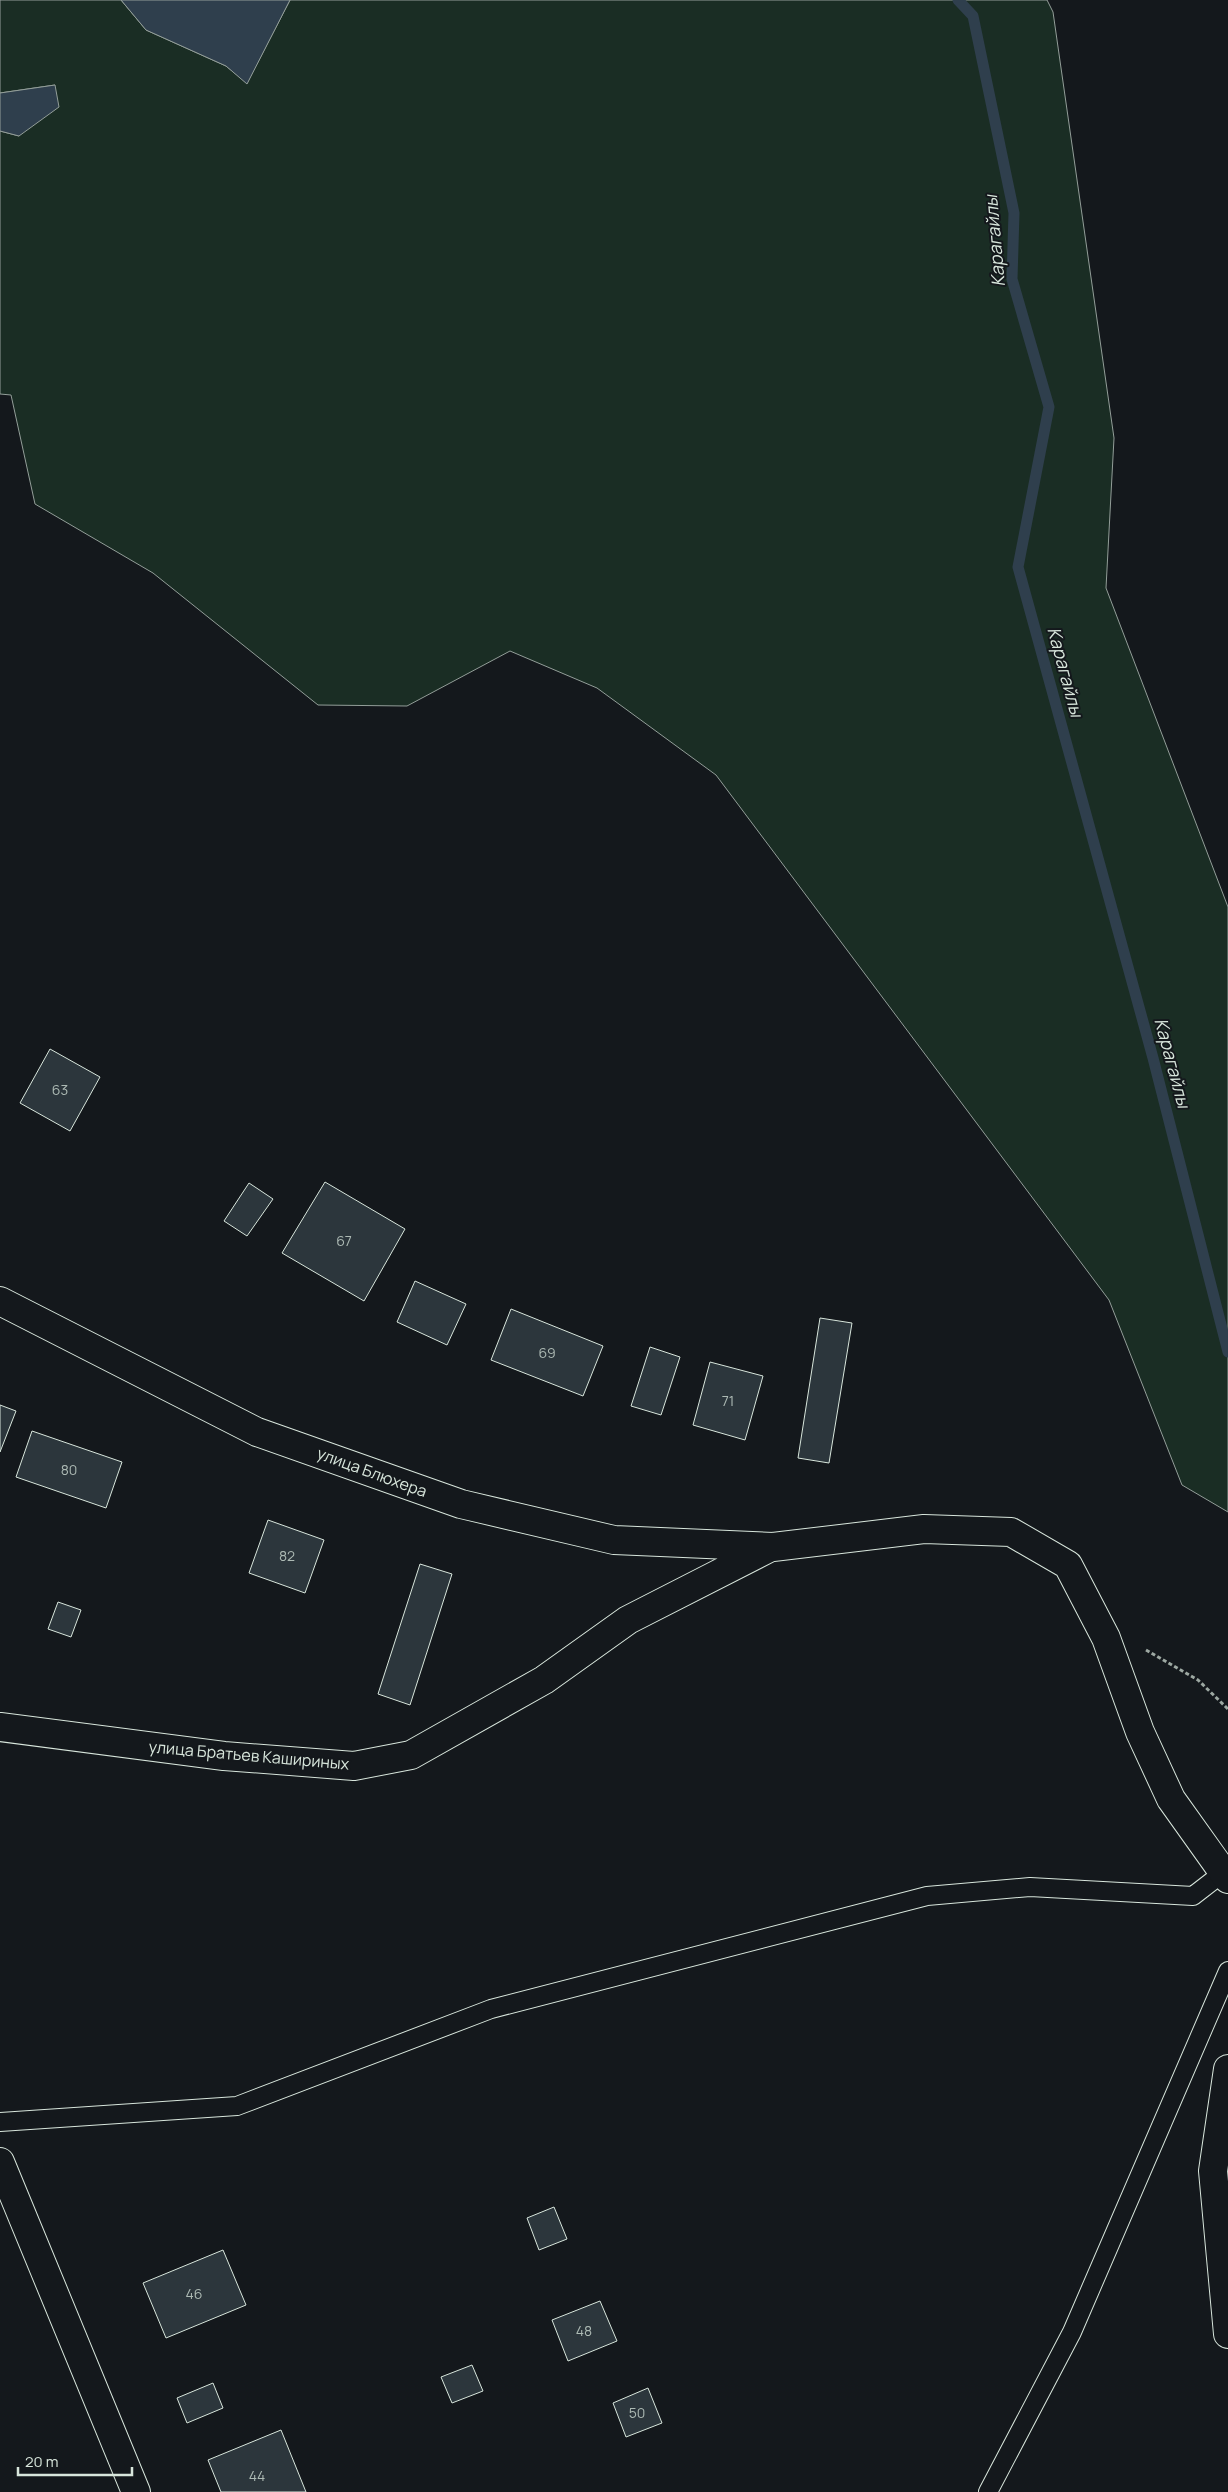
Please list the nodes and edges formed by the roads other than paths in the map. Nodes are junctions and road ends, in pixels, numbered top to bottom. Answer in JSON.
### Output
{"nodes":[{"id":1,"x":0,"y":1301,"type":"edge"},
{"id":2,"x":773,"y":1547,"type":"junction"},
{"id":3,"x":0,"y":1727,"type":"edge"},
{"id":4,"x":1226,"y":1876,"type":"edge"},
{"id":5,"x":1228,"y":1971,"type":"edge"},
{"id":6,"x":1228,"y":2069,"type":"edge"},
{"id":7,"x":0,"y":2122,"type":"edge"},
{"id":8,"x":0,"y":2162,"type":"edge"},
{"id":9,"x":1228,"y":2334,"type":"edge"},
{"id":10,"x":136,"y":2492,"type":"edge"},
{"id":11,"x":988,"y":2492,"type":"edge"}],
"edges":[{"from":1,"to":2,"type":"street","name":"улица Блюхера"},
{"from":2,"to":3,"type":"street","name":"улица Братьев Кашириных"},
{"from":2,"to":4,"type":"street"},
{"from":4,"to":7,"type":"lane"},
{"from":5,"to":11,"type":"lane"},
{"from":6,"to":9,"type":"street"},
{"from":8,"to":10,"type":"street"}]}
